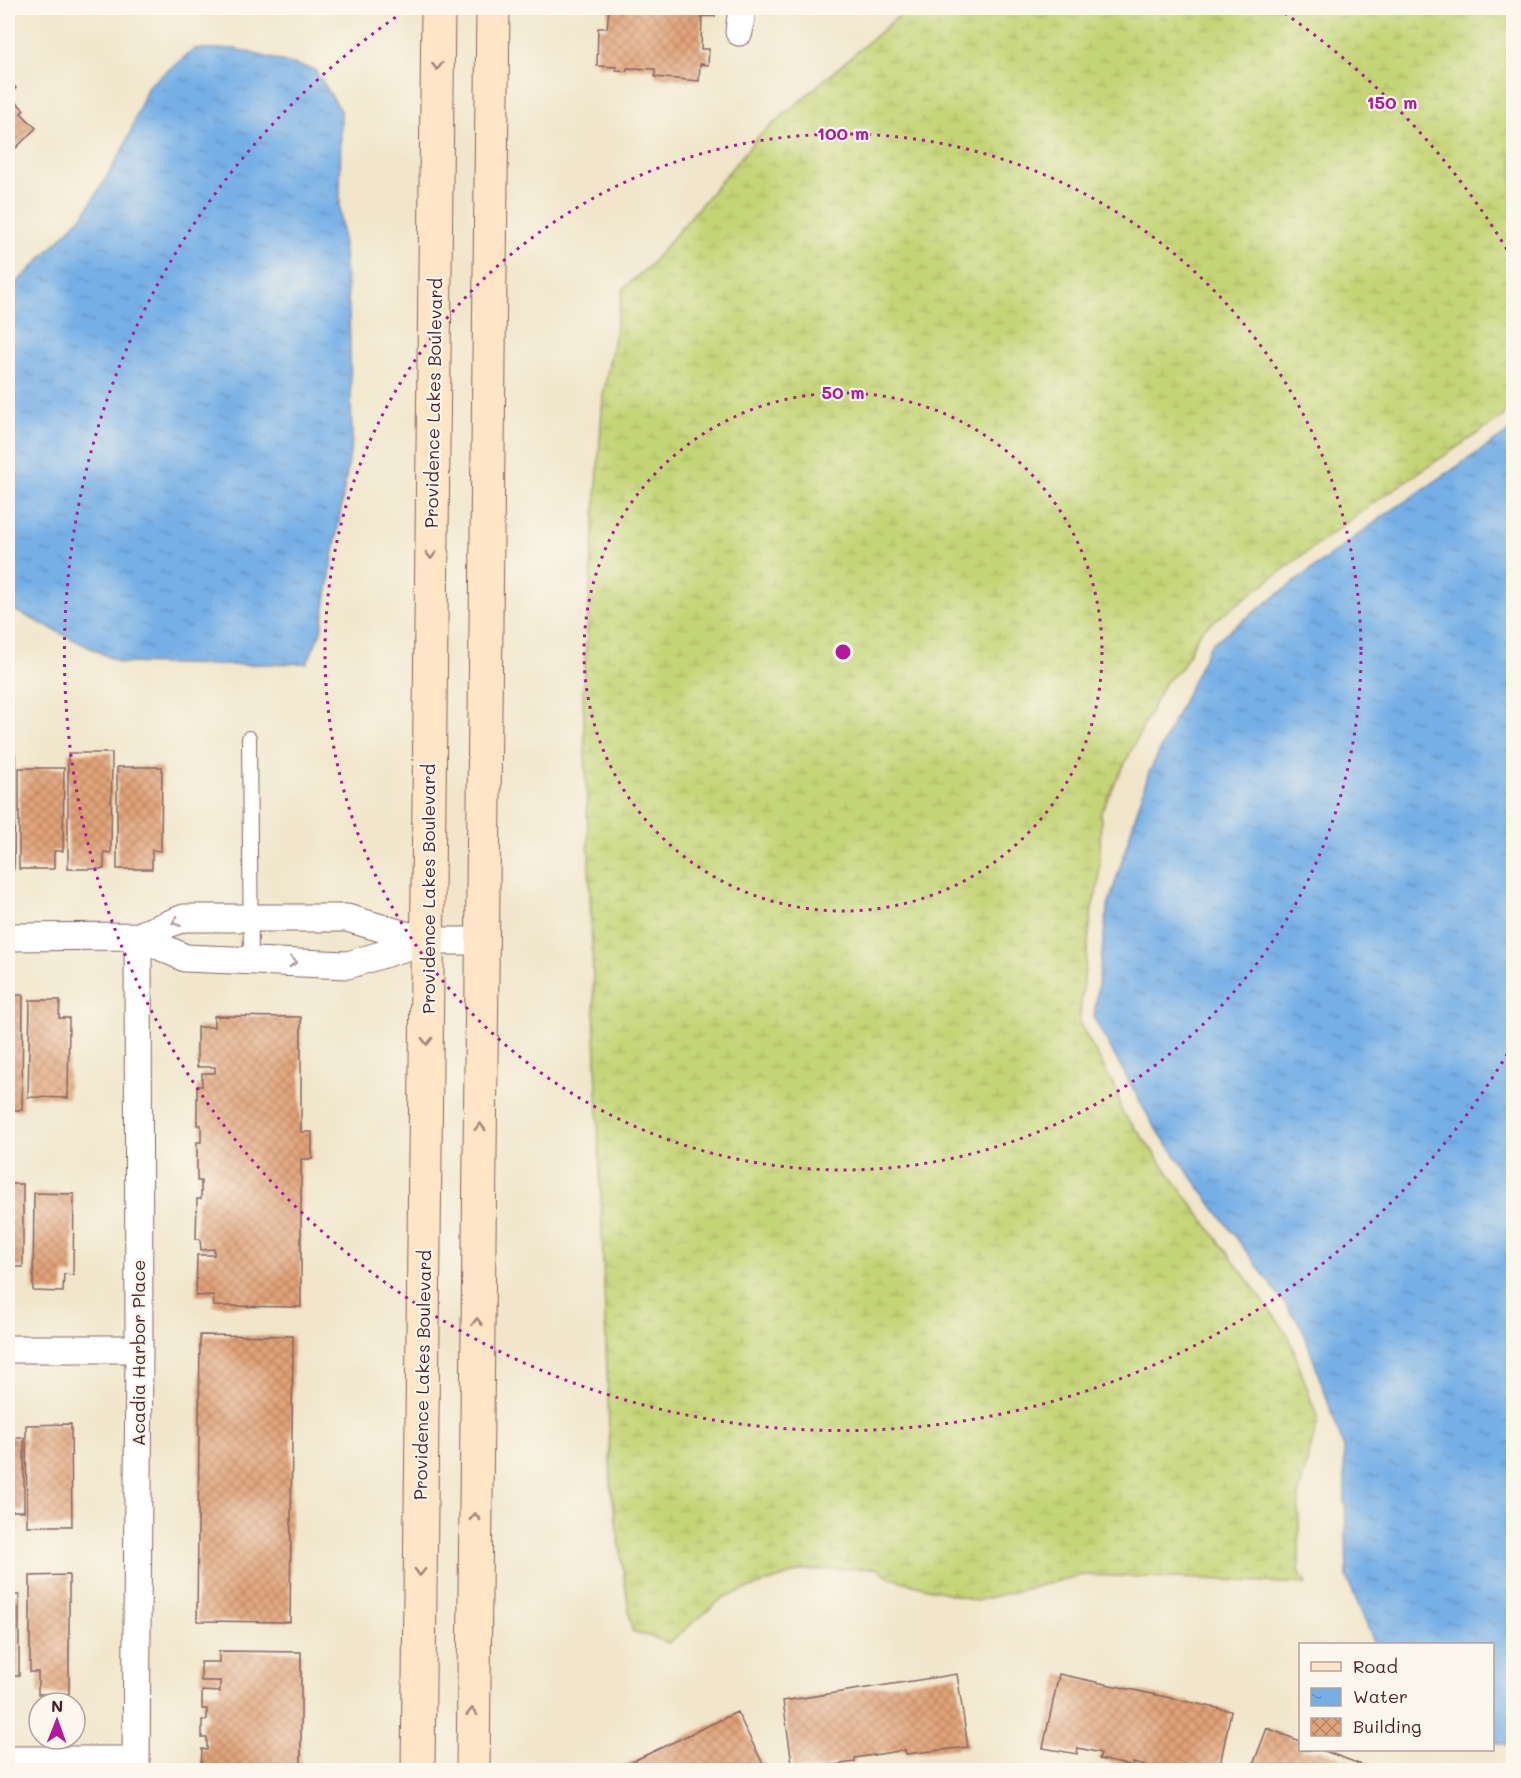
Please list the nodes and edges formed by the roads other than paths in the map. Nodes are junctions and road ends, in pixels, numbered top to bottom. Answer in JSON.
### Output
{"nodes":[{"id":1,"x":438,"y":8,"type":"edge"},
{"id":2,"x":493,"y":8,"type":"edge"},
{"id":3,"x":249,"y":738,"type":"dead end"},
{"id":4,"x":251,"y":917,"type":"junction"},
{"id":5,"x":138,"y":936,"type":"junction"},
{"id":6,"x":8,"y":937,"type":"edge"},
{"id":7,"x":426,"y":941,"type":"junction"},
{"id":8,"x":482,"y":941,"type":"junction"},
{"id":9,"x":251,"y":960,"type":"junction"},
{"id":10,"x":8,"y":1349,"type":"edge"},
{"id":11,"x":139,"y":1349,"type":"junction"},
{"id":12,"x":8,"y":1760,"type":"edge"},
{"id":13,"x":136,"y":1765,"type":"edge"},
{"id":14,"x":418,"y":1770,"type":"edge"},
{"id":15,"x":473,"y":1770,"type":"edge"}],
"edges":[{"from":1,"to":7,"type":"street","name":"Providence Lakes Boulevard","one_way":true},
{"from":2,"to":8,"type":"street"},
{"from":3,"to":4,"type":"lane"},
{"from":4,"to":5,"type":"street","one_way":true},
{"from":4,"to":7,"type":"street"},
{"from":4,"to":9,"type":"lane"},
{"from":5,"to":6,"type":"street"},
{"from":5,"to":9,"type":"street"},
{"from":5,"to":11,"type":"street","name":"Acadia Harbor Place"},
{"from":7,"to":8,"type":"street"},
{"from":9,"to":7,"type":"street","one_way":true},
{"from":7,"to":14,"type":"street","name":"Providence Lakes Boulevard","one_way":true},
{"from":15,"to":8,"type":"street","one_way":true},
{"from":10,"to":11,"type":"street"},
{"from":11,"to":13,"type":"street","name":"Acadia Harbor Place"},
{"from":12,"to":13,"type":"street"}]}
